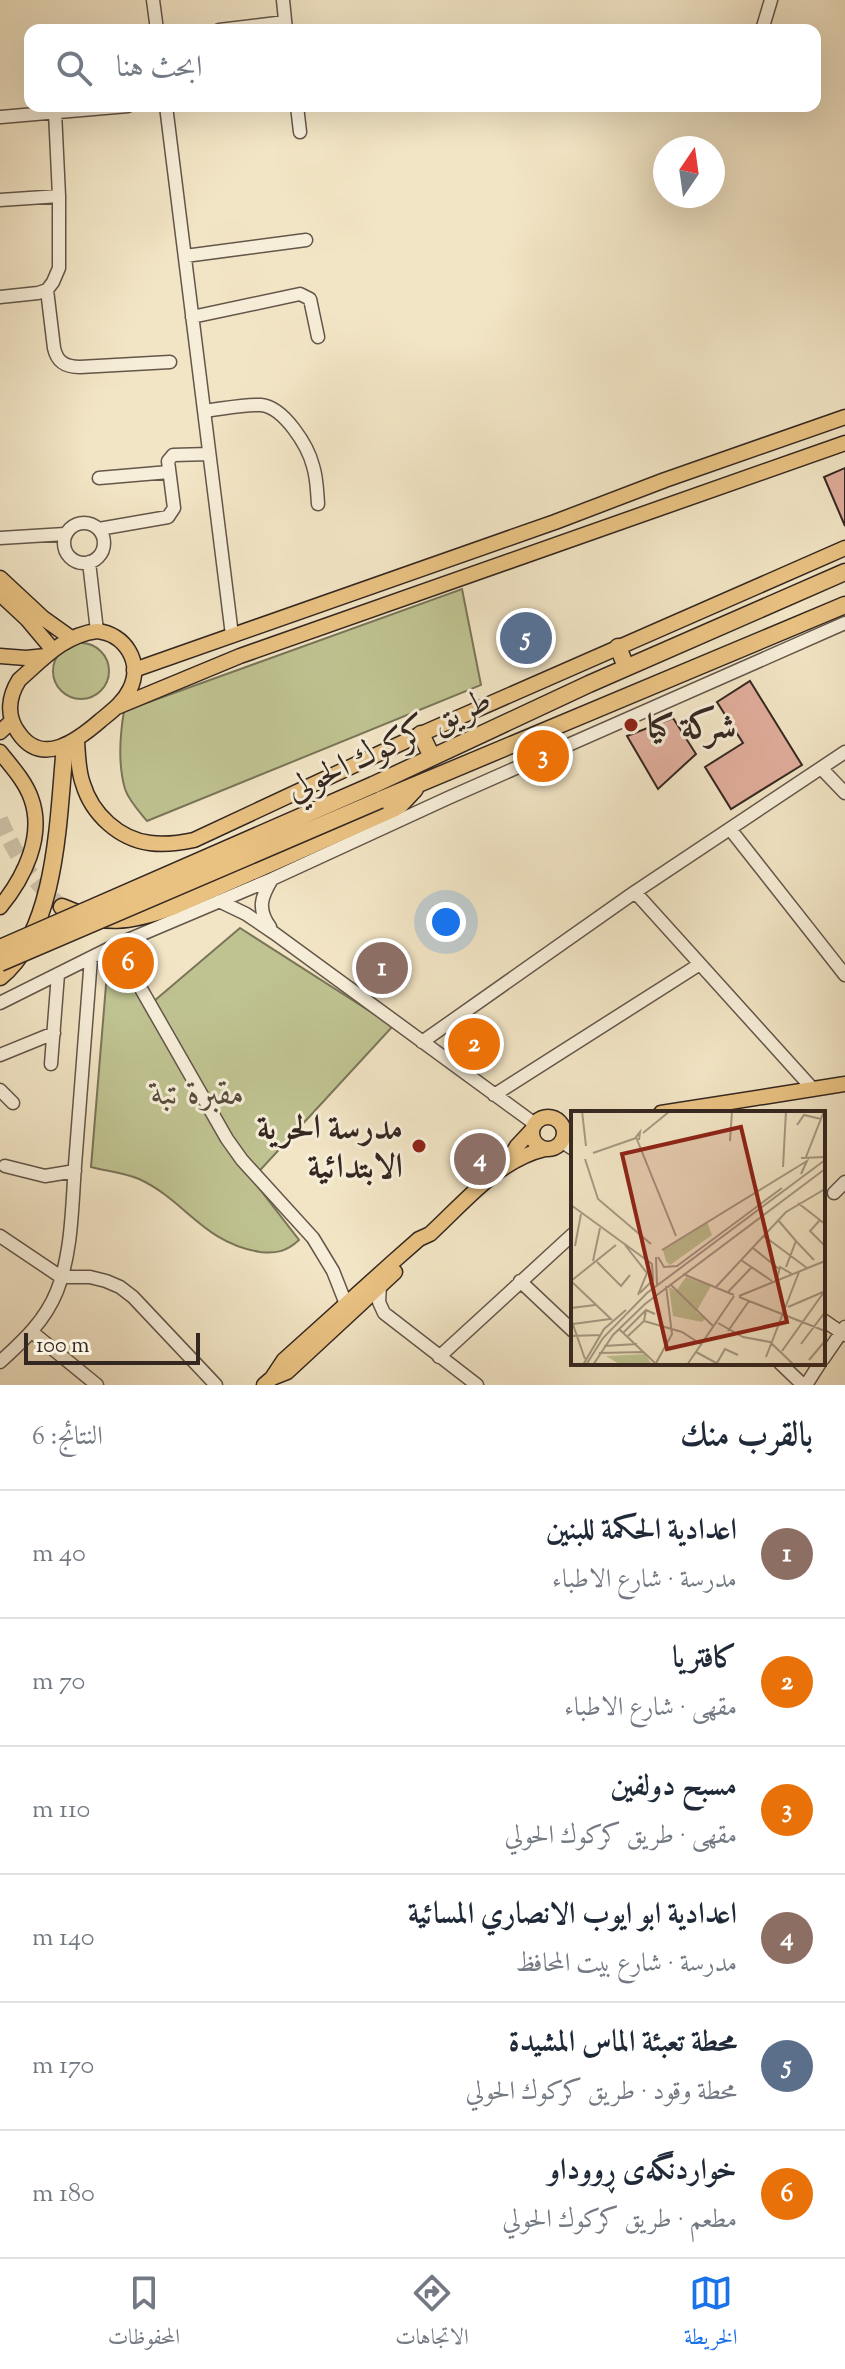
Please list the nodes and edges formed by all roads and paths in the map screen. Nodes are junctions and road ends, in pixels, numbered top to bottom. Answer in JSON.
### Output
{"nodes":[{"id":1,"x":153,"y":0,"type":"edge"},
{"id":2,"x":283,"y":0,"type":"edge"},
{"id":3,"x":771,"y":0,"type":"edge"},
{"id":4,"x":156,"y":24,"type":"edge"},
{"id":5,"x":286,"y":24,"type":"edge"},
{"id":6,"x":764,"y":24,"type":"edge"},
{"id":7,"x":55,"y":112,"type":"joint"},
{"id":8,"x":167,"y":112,"type":"edge"},
{"id":9,"x":298,"y":112,"type":"edge"},
{"id":10,"x":0,"y":118,"type":"edge"},
{"id":11,"x":300,"y":132,"type":"dead end"},
{"id":12,"x":59,"y":196,"type":"junction"},
{"id":13,"x":0,"y":200,"type":"edge"},
{"id":14,"x":306,"y":240,"type":"dead end"},
{"id":15,"x":185,"y":256,"type":"junction"},
{"id":16,"x":47,"y":290,"type":"junction"},
{"id":17,"x":0,"y":297,"type":"edge"},
{"id":18,"x":192,"y":317,"type":"junction"},
{"id":19,"x":318,"y":337,"type":"dead end"},
{"id":20,"x":170,"y":362,"type":"dead end"},
{"id":21,"x":204,"y":411,"type":"junction"},
{"id":22,"x":845,"y":417,"type":"edge"},
{"id":23,"x":845,"y":443,"type":"edge"},
{"id":24,"x":209,"y":454,"type":"junction"},
{"id":25,"x":169,"y":472,"type":"junction"},
{"id":26,"x":99,"y":478,"type":"dead end"},
{"id":27,"x":318,"y":504,"type":"dead end"},
{"id":28,"x":99,"y":529,"type":"junction"},
{"id":29,"x":65,"y":534,"type":"junction"},
{"id":30,"x":0,"y":538,"type":"edge"},
{"id":31,"x":845,"y":548,"type":"edge"},
{"id":32,"x":89,"y":562,"type":"junction"},
{"id":33,"x":845,"y":572,"type":"edge"},
{"id":34,"x":0,"y":578,"type":"edge"},
{"id":35,"x":2,"y":599,"type":"edge"},
{"id":36,"x":845,"y":605,"type":"edge"},
{"id":37,"x":845,"y":623,"type":"edge"},
{"id":38,"x":97,"y":631,"type":"junction"},
{"id":39,"x":232,"y":635,"type":"junction"},
{"id":40,"x":71,"y":638,"type":"junction"},
{"id":41,"x":618,"y":647,"type":"junction"},
{"id":42,"x":50,"y":653,"type":"junction"},
{"id":43,"x":0,"y":656,"type":"edge"},
{"id":44,"x":240,"y":656,"type":"junction"},
{"id":45,"x":626,"y":667,"type":"junction"},
{"id":46,"x":134,"y":670,"type":"junction"},
{"id":47,"x":117,"y":707,"type":"junction"},
{"id":48,"x":12,"y":721,"type":"junction"},
{"id":49,"x":0,"y":732,"type":"edge"},
{"id":50,"x":421,"y":734,"type":"junction"},
{"id":51,"x":71,"y":743,"type":"junction"},
{"id":52,"x":0,"y":752,"type":"edge"},
{"id":53,"x":845,"y":752,"type":"edge"},
{"id":54,"x":432,"y":757,"type":"junction"},
{"id":55,"x":821,"y":768,"type":"junction"},
{"id":56,"x":420,"y":783,"type":"junction"},
{"id":57,"x":377,"y":792,"type":"junction"},
{"id":58,"x":845,"y":793,"type":"edge"},
{"id":59,"x":730,"y":829,"type":"junction"},
{"id":60,"x":272,"y":879,"type":"junction"},
{"id":61,"x":635,"y":892,"type":"junction"},
{"id":62,"x":219,"y":901,"type":"junction"},
{"id":63,"x":0,"y":907,"type":"edge"},
{"id":64,"x":62,"y":907,"type":"tunnel mouth"},
{"id":65,"x":274,"y":933,"type":"junction"},
{"id":66,"x":116,"y":945,"type":"junction"},
{"id":67,"x":0,"y":948,"type":"edge"},
{"id":68,"x":91,"y":958,"type":"junction"},
{"id":69,"x":0,"y":963,"type":"edge"},
{"id":70,"x":700,"y":964,"type":"junction"},
{"id":71,"x":58,"y":974,"type":"junction"},
{"id":72,"x":845,"y":975,"type":"edge"},
{"id":73,"x":0,"y":977,"type":"edge"},
{"id":74,"x":0,"y":1003,"type":"edge"},
{"id":75,"x":54,"y":1033,"type":"junction"},
{"id":76,"x":422,"y":1042,"type":"junction"},
{"id":77,"x":0,"y":1055,"type":"edge"},
{"id":78,"x":51,"y":1064,"type":"dead end"},
{"id":79,"x":845,"y":1084,"type":"edge"},
{"id":80,"x":812,"y":1088,"type":"junction"},
{"id":81,"x":0,"y":1090,"type":"edge"},
{"id":82,"x":494,"y":1095,"type":"junction"},
{"id":83,"x":13,"y":1103,"type":"dead end"},
{"id":84,"x":673,"y":1111,"type":"edge"},
{"id":85,"x":565,"y":1120,"type":"edge"},
{"id":86,"x":534,"y":1127,"type":"junction"},
{"id":87,"x":568,"y":1140,"type":"edge"},
{"id":88,"x":545,"y":1149,"type":"junction"},
{"id":89,"x":505,"y":1165,"type":"junction"},
{"id":90,"x":5,"y":1166,"type":"dead end"},
{"id":91,"x":75,"y":1171,"type":"junction"},
{"id":92,"x":845,"y":1182,"type":"edge"},
{"id":93,"x":834,"y":1193,"type":"dead end"},
{"id":94,"x":430,"y":1234,"type":"junction"},
{"id":95,"x":0,"y":1236,"type":"edge"},
{"id":96,"x":571,"y":1236,"type":"edge"},
{"id":97,"x":61,"y":1277,"type":"junction"},
{"id":98,"x":520,"y":1281,"type":"junction"},
{"id":99,"x":380,"y":1286,"type":"junction"},
{"id":100,"x":346,"y":1304,"type":"junction"},
{"id":101,"x":825,"y":1321,"type":"edge"},
{"id":102,"x":571,"y":1329,"type":"edge"},
{"id":103,"x":843,"y":1331,"type":"edge"},
{"id":104,"x":32,"y":1332,"type":"junction"},
{"id":105,"x":439,"y":1357,"type":"junction"},
{"id":106,"x":825,"y":1357,"type":"edge"},
{"id":107,"x":0,"y":1362,"type":"edge"},
{"id":108,"x":782,"y":1365,"type":"edge"},
{"id":109,"x":819,"y":1365,"type":"edge"},
{"id":110,"x":268,"y":1382,"type":"edge"},
{"id":111,"x":97,"y":1385,"type":"edge"},
{"id":112,"x":216,"y":1385,"type":"edge"},
{"id":113,"x":477,"y":1385,"type":"edge"},
{"id":114,"x":804,"y":1385,"type":"edge"}],
"edges":[{"from":1,"to":4,"type":"street"},
{"from":2,"to":5,"type":"street"},
{"from":3,"to":6,"type":"street"},
{"from":7,"to":10,"type":"street"},
{"from":7,"to":12,"type":"street"},
{"from":8,"to":15,"type":"street"},
{"from":9,"to":11,"type":"street"},
{"from":12,"to":13,"type":"street"},
{"from":12,"to":16,"type":"street"},
{"from":14,"to":15,"type":"street"},
{"from":15,"to":18,"type":"street"},
{"from":16,"to":17,"type":"street"},
{"from":16,"to":20,"type":"street"},
{"from":18,"to":19,"type":"street"},
{"from":18,"to":21,"type":"street"},
{"from":21,"to":24,"type":"street"},
{"from":21,"to":27,"type":"street"},
{"from":22,"to":39,"type":"main road"},
{"from":23,"to":44,"type":"main road"},
{"from":24,"to":25,"type":"street"},
{"from":24,"to":39,"type":"street"},
{"from":25,"to":26,"type":"street"},
{"from":25,"to":28,"type":"street"},
{"from":28,"to":29,"type":"street"},
{"from":28,"to":32,"type":"street"},
{"from":29,"to":30,"type":"street"},
{"from":29,"to":32,"type":"street"},
{"from":31,"to":41,"type":"main road"},
{"from":32,"to":38,"type":"street"},
{"from":33,"to":45,"type":"highway","name":"طريق كركوك الحولي"},
{"from":34,"to":40,"type":"main road"},
{"from":35,"to":42,"type":"main road"},
{"from":36,"to":56,"type":"highway","name":"طريق كركوك الحولي"},
{"from":37,"to":60,"type":"street"},
{"from":38,"to":40,"type":"main road"},
{"from":38,"to":46,"type":"main road"},
{"from":39,"to":44,"type":"main road"},
{"from":39,"to":46,"type":"main road"},
{"from":40,"to":42,"type":"main road"},
{"from":41,"to":45,"type":"highway"},
{"from":41,"to":50,"type":"main road"},
{"from":42,"to":43,"type":"main road"},
{"from":42,"to":48,"type":"main road"},
{"from":44,"to":47,"type":"main road"},
{"from":45,"to":54,"type":"highway","name":"طريق كركوك الحولي"},
{"from":46,"to":47,"type":"main road"},
{"from":47,"to":51,"type":"main road"},
{"from":48,"to":49,"type":"main road"},
{"from":48,"to":51,"type":"main road"},
{"from":50,"to":51,"type":"main road"},
{"from":50,"to":54,"type":"highway"},
{"from":51,"to":73,"type":"highway"},
{"from":52,"to":63,"type":"main road"},
{"from":53,"to":55,"type":"street"},
{"from":54,"to":57,"type":"highway","name":"طريق كركوك الحولي"},
{"from":55,"to":58,"type":"street"},
{"from":55,"to":59,"type":"street"},
{"from":56,"to":57,"type":"highway","name":"طريق كركوك الحولي"},
{"from":56,"to":64,"type":"highway"},
{"from":57,"to":67,"type":"highway","name":"طريق كركوك الحولي","bridge":true},
{"from":57,"to":69,"type":"highway","name":"طريق كركوك الحولي","bridge":true},
{"from":59,"to":61,"type":"street"},
{"from":59,"to":72,"type":"street"},
{"from":60,"to":62,"type":"street"},
{"from":60,"to":65,"type":"street"},
{"from":61,"to":70,"type":"street"},
{"from":61,"to":76,"type":"street"},
{"from":62,"to":65,"type":"street"},
{"from":62,"to":66,"type":"street"},
{"from":65,"to":76,"type":"street"},
{"from":66,"to":68,"type":"street"},
{"from":66,"to":100,"type":"street"},
{"from":68,"to":71,"type":"street"},
{"from":68,"to":91,"type":"street"},
{"from":70,"to":80,"type":"street"},
{"from":70,"to":82,"type":"street"},
{"from":71,"to":74,"type":"street"},
{"from":71,"to":75,"type":"street"},
{"from":75,"to":77,"type":"street"},
{"from":75,"to":78,"type":"street"},
{"from":76,"to":82,"type":"street"},
{"from":79,"to":80,"type":"main road"},
{"from":80,"to":84,"type":"main road"},
{"from":81,"to":83,"type":"street"},
{"from":82,"to":86,"type":"street"},
{"from":85,"to":86,"type":"main road"},
{"from":85,"to":87,"type":"main road"},
{"from":86,"to":88,"type":"main road"},
{"from":86,"to":89,"type":"main road"},
{"from":87,"to":88,"type":"main road"},
{"from":88,"to":89,"type":"main road"},
{"from":89,"to":94,"type":"main road"},
{"from":90,"to":91,"type":"street"},
{"from":91,"to":97,"type":"street"},
{"from":92,"to":93,"type":"street"},
{"from":94,"to":99,"type":"main road"},
{"from":94,"to":100,"type":"main road"},
{"from":95,"to":97,"type":"street"},
{"from":96,"to":98,"type":"street"},
{"from":97,"to":104,"type":"street"},
{"from":97,"to":112,"type":"street"},
{"from":98,"to":102,"type":"street"},
{"from":98,"to":105,"type":"street"},
{"from":99,"to":105,"type":"street"},
{"from":99,"to":110,"type":"main road"},
{"from":100,"to":110,"type":"main road"},
{"from":101,"to":103,"type":"street"},
{"from":103,"to":106,"type":"street"},
{"from":104,"to":107,"type":"street"},
{"from":104,"to":111,"type":"street"},
{"from":105,"to":113,"type":"street"},
{"from":108,"to":114,"type":"street"},
{"from":109,"to":114,"type":"street"}]}
